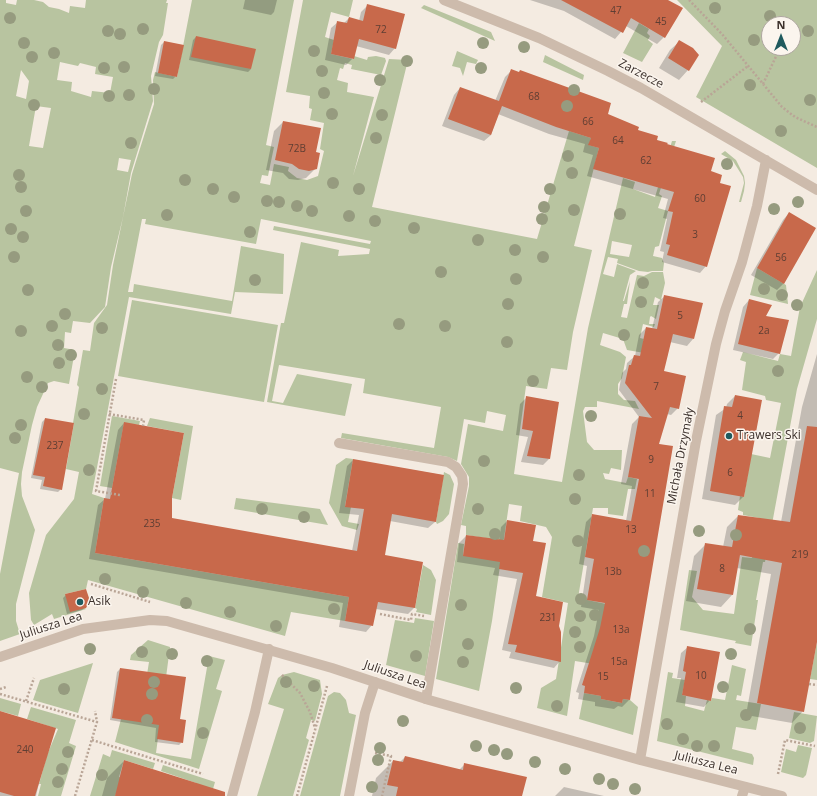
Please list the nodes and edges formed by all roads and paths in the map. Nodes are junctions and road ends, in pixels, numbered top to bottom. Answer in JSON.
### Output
{"nodes":[{"id":1,"x":444,"y":0,"type":"edge"},
{"id":2,"x":689,"y":0,"type":"edge"},
{"id":3,"x":776,"y":56,"type":"edge"},
{"id":4,"x":748,"y":66,"type":"junction"},
{"id":5,"x":763,"y":84,"type":"junction"},
{"id":6,"x":700,"y":103,"type":"dead end"},
{"id":7,"x":817,"y":127,"type":"edge"},
{"id":8,"x":766,"y":160,"type":"junction"},
{"id":9,"x":817,"y":190,"type":"edge"},
{"id":10,"x":116,"y":379,"type":"dead end"},
{"id":11,"x":109,"y":414,"type":"junction"},
{"id":12,"x":143,"y":426,"type":"dead end"},
{"id":13,"x":339,"y":443,"type":"dead end"},
{"id":14,"x":120,"y":495,"type":"dead end"},
{"id":15,"x":91,"y":584,"type":"dead end"},
{"id":16,"x":152,"y":602,"type":"dead end"},
{"id":17,"x":380,"y":614,"type":"dead end"},
{"id":18,"x":426,"y":616,"type":"dead end"},
{"id":19,"x":269,"y":649,"type":"junction"},
{"id":20,"x":0,"y":657,"type":"edge"},
{"id":21,"x":282,"y":674,"type":"dead end"},
{"id":22,"x":34,"y":678,"type":"dead end"},
{"id":23,"x":374,"y":682,"type":"junction"},
{"id":24,"x":809,"y":684,"type":"dead end"},
{"id":25,"x":817,"y":685,"type":"edge"},
{"id":26,"x":327,"y":686,"type":"dead end"},
{"id":27,"x":6,"y":687,"type":"dead end"},
{"id":28,"x":0,"y":689,"type":"edge"},
{"id":29,"x":0,"y":694,"type":"edge"},
{"id":30,"x":426,"y":699,"type":"junction"},
{"id":31,"x":26,"y":701,"type":"junction"},
{"id":32,"x":95,"y":711,"type":"dead end"},
{"id":33,"x":97,"y":722,"type":"junction"},
{"id":34,"x":315,"y":729,"type":"junction"},
{"id":35,"x":92,"y":740,"type":"junction"},
{"id":36,"x":815,"y":746,"type":"dead end"},
{"id":37,"x":374,"y":752,"type":"dead end"},
{"id":38,"x":640,"y":760,"type":"junction"},
{"id":39,"x":203,"y":774,"type":"dead end"},
{"id":40,"x":778,"y":774,"type":"dead end"},
{"id":41,"x":744,"y":791,"type":"edge"},
{"id":42,"x":75,"y":796,"type":"edge"},
{"id":43,"x":232,"y":796,"type":"edge"},
{"id":44,"x":297,"y":796,"type":"edge"},
{"id":45,"x":349,"y":796,"type":"edge"},
{"id":46,"x":382,"y":796,"type":"edge"},
{"id":47,"x":782,"y":796,"type":"edge"}],
"edges":[{"from":1,"to":8,"type":"street","name":"Zarzecze"},
{"from":2,"to":4,"type":"path"},
{"from":3,"to":5,"type":"path"},
{"from":4,"to":5,"type":"path"},
{"from":4,"to":6,"type":"path"},
{"from":5,"to":7,"type":"path"},
{"from":8,"to":9,"type":"street","name":"Zarzecze"},
{"from":8,"to":38,"type":"street","name":"Michała Drzymały"},
{"from":10,"to":11,"type":"path"},
{"from":11,"to":12,"type":"path"},
{"from":11,"to":14,"type":"path"},
{"from":13,"to":30,"type":"street"},
{"from":15,"to":16,"type":"path"},
{"from":17,"to":18,"type":"path"},
{"from":19,"to":20,"type":"street","name":"Juliusza Lea"},
{"from":19,"to":23,"type":"street","name":"Juliusza Lea"},
{"from":19,"to":43,"type":"street"},
{"from":21,"to":34,"type":"path"},
{"from":22,"to":31,"type":"path"},
{"from":23,"to":30,"type":"street","name":"Juliusza Lea"},
{"from":23,"to":45,"type":"street"},
{"from":24,"to":25,"type":"path"},
{"from":26,"to":34,"type":"path"},
{"from":27,"to":28,"type":"path"},
{"from":29,"to":31,"type":"path"},
{"from":30,"to":38,"type":"street","name":"Juliusza Lea"},
{"from":31,"to":33,"type":"path"},
{"from":32,"to":33,"type":"path"},
{"from":33,"to":35,"type":"path"},
{"from":34,"to":44,"type":"path"},
{"from":35,"to":39,"type":"path"},
{"from":35,"to":42,"type":"path"},
{"from":36,"to":40,"type":"path"},
{"from":37,"to":46,"type":"path"},
{"from":38,"to":41,"type":"street","name":"Juliusza Lea"},
{"from":41,"to":47,"type":"street","name":"Juliusza Lea"}]}
